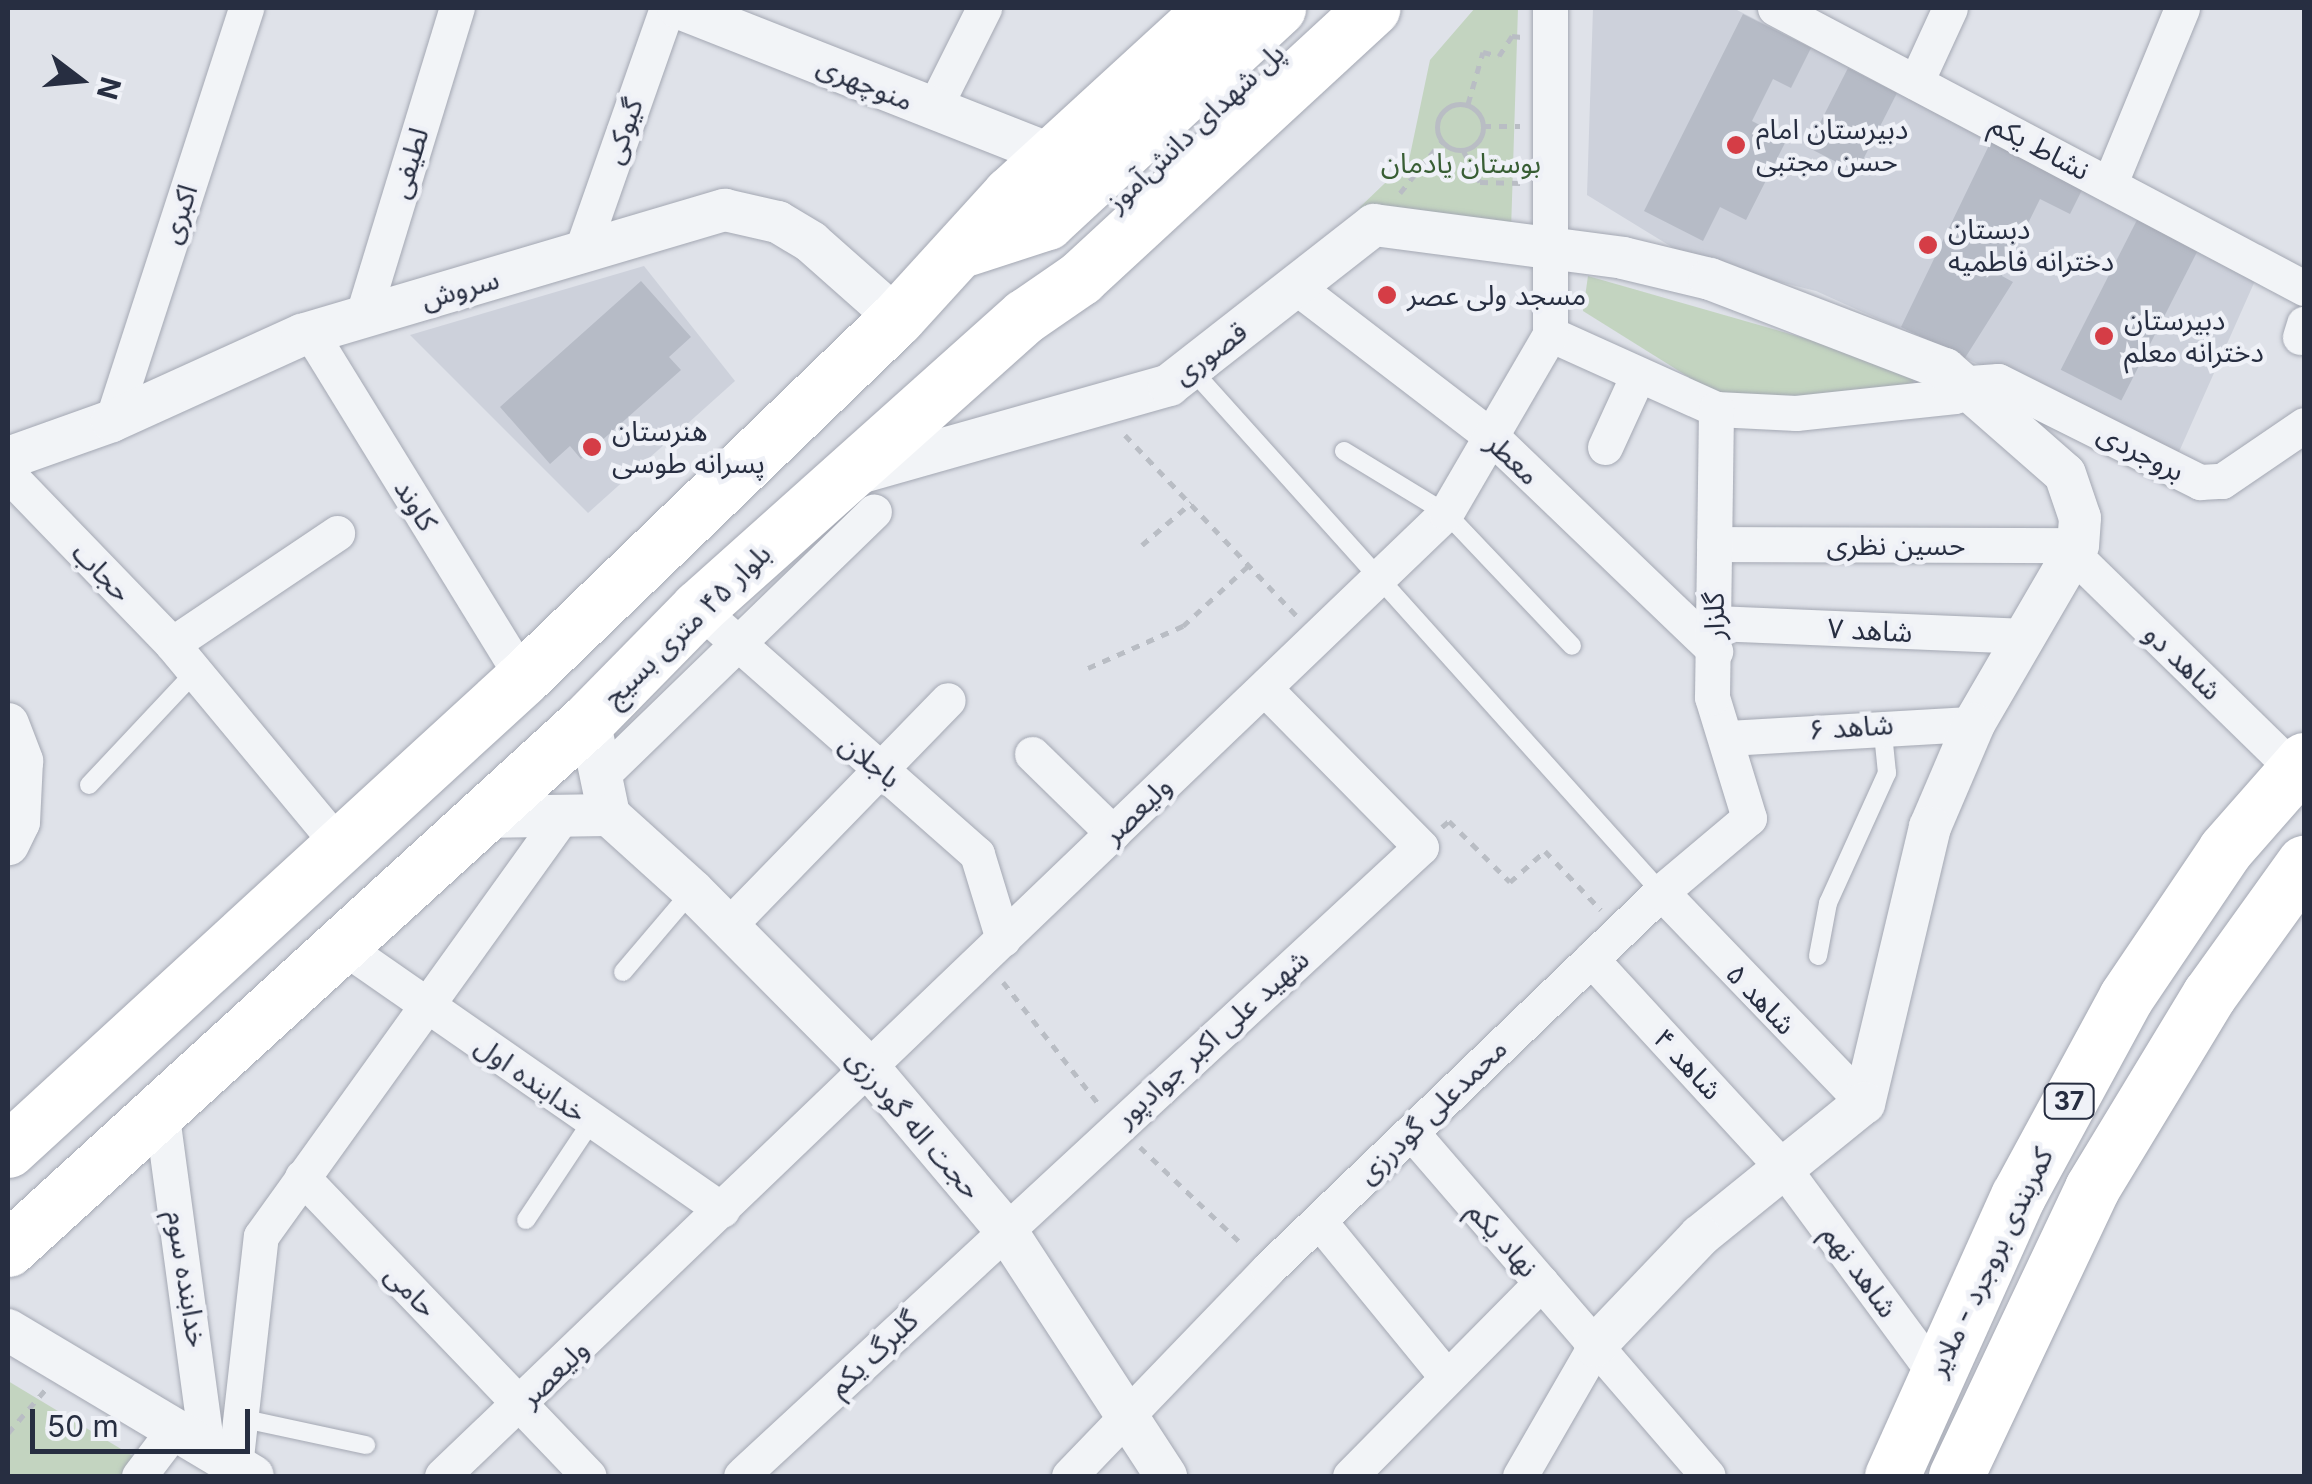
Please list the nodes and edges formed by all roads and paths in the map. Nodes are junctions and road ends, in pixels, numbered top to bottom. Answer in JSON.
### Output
{"nodes":[{"id":1,"x":246,"y":8,"type":"edge"},
{"id":2,"x":457,"y":8,"type":"edge"},
{"id":3,"x":667,"y":8,"type":"edge"},
{"id":4,"x":679,"y":8,"type":"edge"},
{"id":5,"x":984,"y":8,"type":"edge"},
{"id":6,"x":1213,"y":8,"type":"edge"},
{"id":7,"x":1278,"y":8,"type":"edge"},
{"id":8,"x":1322,"y":8,"type":"edge"},
{"id":9,"x":1372,"y":8,"type":"edge"},
{"id":10,"x":1775,"y":8,"type":"edge"},
{"id":11,"x":1950,"y":8,"type":"edge"},
{"id":12,"x":2182,"y":8,"type":"edge"},
{"id":13,"x":1550,"y":22,"type":"edge"},
{"id":14,"x":1916,"y":82,"type":"junction"},
{"id":15,"x":1466,"y":105,"type":"junction"},
{"id":16,"x":933,"y":110,"type":"junction"},
{"id":17,"x":1442,"y":141,"type":"junction"},
{"id":18,"x":1463,"y":150,"type":"junction"},
{"id":19,"x":1052,"y":155,"type":"junction"},
{"id":20,"x":1550,"y":183,"type":"junction"},
{"id":21,"x":2110,"y":183,"type":"junction"},
{"id":22,"x":1374,"y":226,"type":"junction"},
{"id":23,"x":1058,"y":234,"type":"junction"},
{"id":24,"x":967,"y":248,"type":"junction"},
{"id":25,"x":1551,"y":252,"type":"junction"},
{"id":26,"x":580,"y":255,"type":"junction"},
{"id":27,"x":1296,"y":286,"type":"junction"},
{"id":28,"x":2304,"y":288,"type":"edge"},
{"id":29,"x":1025,"y":316,"type":"junction"},
{"id":30,"x":362,"y":318,"type":"junction"},
{"id":31,"x":897,"y":318,"type":"junction"},
{"id":32,"x":310,"y":332,"type":"junction"},
{"id":33,"x":1550,"y":334,"type":"junction"},
{"id":34,"x":1193,"y":371,"type":"junction"},
{"id":35,"x":1638,"y":376,"type":"junction"},
{"id":36,"x":1970,"y":384,"type":"junction"},
{"id":37,"x":1100,"y":409,"type":"junction"},
{"id":38,"x":1716,"y":409,"type":"junction"},
{"id":39,"x":112,"y":421,"type":"junction"},
{"id":40,"x":2304,"y":425,"type":"edge"},
{"id":41,"x":1492,"y":438,"type":"junction"},
{"id":42,"x":1604,"y":447,"type":"dead end"},
{"id":43,"x":1344,"y":450,"type":"dead end"},
{"id":44,"x":8,"y":458,"type":"edge"},
{"id":45,"x":8,"y":474,"type":"edge"},
{"id":46,"x":861,"y":494,"type":"junction"},
{"id":47,"x":1191,"y":503,"type":"junction"},
{"id":48,"x":1446,"y":513,"type":"junction"},
{"id":49,"x":337,"y":533,"type":"dead end"},
{"id":50,"x":1714,"y":544,"type":"junction"},
{"id":51,"x":1142,"y":545,"type":"dead end"},
{"id":52,"x":2075,"y":549,"type":"junction"},
{"id":53,"x":1249,"y":565,"type":"junction"},
{"id":54,"x":1374,"y":580,"type":"junction"},
{"id":55,"x":716,"y":625,"type":"junction"},
{"id":56,"x":1316,"y":636,"type":"junction"},
{"id":57,"x":2026,"y":636,"type":"junction"},
{"id":58,"x":1714,"y":637,"type":"junction"},
{"id":59,"x":1572,"y":646,"type":"dead end"},
{"id":60,"x":184,"y":658,"type":"junction"},
{"id":61,"x":1088,"y":668,"type":"dead end"},
{"id":62,"x":523,"y":678,"type":"junction"},
{"id":63,"x":1264,"y":688,"type":"junction"},
{"id":64,"x":948,"y":700,"type":"dead end"},
{"id":65,"x":589,"y":720,"type":"junction"},
{"id":66,"x":1882,"y":723,"type":"junction"},
{"id":67,"x":8,"y":724,"type":"edge"},
{"id":68,"x":1974,"y":724,"type":"junction"},
{"id":69,"x":1728,"y":738,"type":"junction"},
{"id":70,"x":1032,"y":754,"type":"dead end"},
{"id":71,"x":2299,"y":765,"type":"edge"},
{"id":72,"x":887,"y":770,"type":"junction"},
{"id":73,"x":89,"y":785,"type":"dead end"},
{"id":74,"x":605,"y":796,"type":"junction"},
{"id":75,"x":480,"y":817,"type":"junction"},
{"id":76,"x":562,"y":817,"type":"junction"},
{"id":77,"x":1748,"y":818,"type":"joint"},
{"id":78,"x":1113,"y":833,"type":"junction"},
{"id":79,"x":8,"y":844,"type":"edge"},
{"id":80,"x":340,"y":846,"type":"junction"},
{"id":81,"x":1421,"y":847,"type":"junction"},
{"id":82,"x":2304,"y":863,"type":"edge"},
{"id":83,"x":693,"y":891,"type":"junction"},
{"id":84,"x":1661,"y":892,"type":"junction"},
{"id":85,"x":728,"y":926,"type":"junction"},
{"id":86,"x":1620,"y":930,"type":"junction"},
{"id":87,"x":341,"y":945,"type":"junction"},
{"id":88,"x":993,"y":948,"type":"junction"},
{"id":89,"x":1818,"y":956,"type":"dead end"},
{"id":90,"x":1592,"y":958,"type":"junction"},
{"id":91,"x":624,"y":972,"type":"dead end"},
{"id":92,"x":424,"y":1004,"type":"junction"},
{"id":93,"x":869,"y":1068,"type":"junction"},
{"id":94,"x":1864,"y":1103,"type":"junction"},
{"id":95,"x":161,"y":1109,"type":"junction"},
{"id":96,"x":590,"y":1122,"type":"junction"},
{"id":97,"x":1116,"y":1126,"type":"junction"},
{"id":98,"x":1411,"y":1132,"type":"junction"},
{"id":99,"x":8,"y":1150,"type":"edge"},
{"id":100,"x":1784,"y":1168,"type":"junction"},
{"id":101,"x":302,"y":1177,"type":"junction"},
{"id":102,"x":722,"y":1210,"type":"junction"},
{"id":103,"x":526,"y":1220,"type":"dead end"},
{"id":104,"x":1319,"y":1220,"type":"junction"},
{"id":105,"x":1005,"y":1229,"type":"junction"},
{"id":106,"x":8,"y":1249,"type":"edge"},
{"id":107,"x":1268,"y":1268,"type":"junction"},
{"id":108,"x":1541,"y":1284,"type":"junction"},
{"id":109,"x":8,"y":1330,"type":"edge"},
{"id":110,"x":1595,"y":1346,"type":"junction"},
{"id":111,"x":66,"y":1366,"type":"junction"},
{"id":112,"x":1935,"y":1374,"type":"junction"},
{"id":113,"x":1446,"y":1376,"type":"junction"},
{"id":114,"x":521,"y":1406,"type":"junction"},
{"id":115,"x":1126,"y":1416,"type":"junction"},
{"id":116,"x":240,"y":1418,"type":"junction"},
{"id":117,"x":8,"y":1433,"type":"edge"},
{"id":118,"x":366,"y":1445,"type":"dead end"},
{"id":119,"x":217,"y":1456,"type":"edge"},
{"id":120,"x":138,"y":1476,"type":"edge"},
{"id":121,"x":442,"y":1476,"type":"edge"},
{"id":122,"x":589,"y":1476,"type":"edge"},
{"id":123,"x":741,"y":1476,"type":"edge"},
{"id":124,"x":1068,"y":1476,"type":"edge"},
{"id":125,"x":1166,"y":1476,"type":"edge"},
{"id":126,"x":1350,"y":1476,"type":"edge"},
{"id":127,"x":1520,"y":1476,"type":"edge"},
{"id":128,"x":1708,"y":1476,"type":"edge"},
{"id":129,"x":1892,"y":1476,"type":"edge"},
{"id":130,"x":1956,"y":1476,"type":"edge"}],
"edges":[{"from":1,"to":39,"type":"street","name":"اکبری"},
{"from":2,"to":30,"type":"street","name":"لطیفی"},
{"from":3,"to":26,"type":"street","name":"گیوکی"},
{"from":4,"to":16,"type":"street","name":"منوچهری"},
{"from":5,"to":16,"type":"street"},
{"from":6,"to":19,"type":"main road"},
{"from":7,"to":23,"type":"main road","name":"پل شهدای دانش‌آموز"},
{"from":8,"to":23,"type":"main road","name":"پل شهدای دانش‌آموز"},
{"from":9,"to":29,"type":"main road","name":"بلوار ۴۵ متری بسیج"},
{"from":10,"to":14,"type":"street","name":"نشاط یکم"},
{"from":11,"to":14,"type":"street"},
{"from":12,"to":21,"type":"street"},
{"from":13,"to":15,"type":"path"},
{"from":13,"to":20,"type":"street","name":"ولیعصر"},
{"from":14,"to":21,"type":"street","name":"نشاط یکم"},
{"from":15,"to":17,"type":"path"},
{"from":15,"to":18,"type":"path"},
{"from":16,"to":19,"type":"street","name":"منوچهری"},
{"from":17,"to":18,"type":"path"},
{"from":17,"to":22,"type":"path"},
{"from":18,"to":20,"type":"path"},
{"from":19,"to":24,"type":"main road"},
{"from":20,"to":25,"type":"street","name":"ولیعصر"},
{"from":21,"to":28,"type":"street","name":"نشاط یکم"},
{"from":22,"to":25,"type":"street"},
{"from":22,"to":27,"type":"street","name":"قصوری"},
{"from":23,"to":24,"type":"main road"},
{"from":23,"to":29,"type":"main road"},
{"from":24,"to":31,"type":"main road"},
{"from":25,"to":33,"type":"street","name":"ولیعصر"},
{"from":25,"to":36,"type":"street"},
{"from":26,"to":30,"type":"street","name":"سروش"},
{"from":26,"to":31,"type":"street","name":"سروش"},
{"from":27,"to":34,"type":"street","name":"قصوری"},
{"from":27,"to":41,"type":"street","name":"معطر"},
{"from":29,"to":46,"type":"main road","name":"بلوار ۴۵ متری بسیج"},
{"from":30,"to":32,"type":"street","name":"سروش"},
{"from":31,"to":62,"type":"main road"},
{"from":32,"to":39,"type":"street","name":"سروش"},
{"from":32,"to":62,"type":"street","name":"کاوند"},
{"from":33,"to":35,"type":"street"},
{"from":33,"to":41,"type":"street","name":"ولیعصر"},
{"from":34,"to":37,"type":"street","name":"قصوری"},
{"from":34,"to":54,"type":"lane"},
{"from":35,"to":38,"type":"street"},
{"from":35,"to":42,"type":"street"},
{"from":36,"to":38,"type":"street"},
{"from":36,"to":40,"type":"street","name":"بروجردی"},
{"from":36,"to":52,"type":"street"},
{"from":37,"to":46,"type":"street","name":"قصوری"},
{"from":37,"to":47,"type":"path"},
{"from":38,"to":50,"type":"street","name":"گلزار"},
{"from":39,"to":44,"type":"street","name":"سروش"},
{"from":41,"to":48,"type":"street","name":"ولیعصر"},
{"from":41,"to":58,"type":"street","name":"معطر"},
{"from":43,"to":48,"type":"lane"},
{"from":45,"to":60,"type":"street","name":"حجاب"},
{"from":46,"to":55,"type":"main road","name":"بلوار ۴۵ متری بسیج"},
{"from":47,"to":51,"type":"path"},
{"from":47,"to":53,"type":"path"},
{"from":48,"to":54,"type":"street","name":"ولیعصر"},
{"from":48,"to":59,"type":"lane"},
{"from":49,"to":60,"type":"street"},
{"from":50,"to":52,"type":"street","name":"حسین نظری"},
{"from":50,"to":58,"type":"street","name":"گلزار"},
{"from":52,"to":57,"type":"street"},
{"from":52,"to":71,"type":"street","name":"شاهد دو"},
{"from":53,"to":56,"type":"path"},
{"from":53,"to":61,"type":"path"},
{"from":54,"to":56,"type":"street","name":"ولیعصر"},
{"from":54,"to":84,"type":"lane"},
{"from":55,"to":65,"type":"main road","name":"بلوار ۴۵ متری بسیج"},
{"from":55,"to":72,"type":"street","name":"باجلان"},
{"from":55,"to":74,"type":"street"},
{"from":56,"to":63,"type":"street","name":"ولیعصر"},
{"from":57,"to":58,"type":"street","name":"شاهد ۷"},
{"from":57,"to":68,"type":"street"},
{"from":58,"to":69,"type":"street","name":"گلزار"},
{"from":60,"to":73,"type":"lane"},
{"from":60,"to":80,"type":"street","name":"حجاب"},
{"from":62,"to":80,"type":"main road"},
{"from":63,"to":78,"type":"street","name":"ولیعصر"},
{"from":63,"to":81,"type":"street"},
{"from":64,"to":72,"type":"street"},
{"from":65,"to":74,"type":"street"},
{"from":65,"to":75,"type":"main road","name":"بلوار ۴۵ متری بسیج"},
{"from":66,"to":68,"type":"street","name":"شاهد ۶"},
{"from":66,"to":69,"type":"street","name":"شاهد ۶"},
{"from":66,"to":89,"type":"lane"},
{"from":67,"to":79,"type":"street"},
{"from":68,"to":94,"type":"street"},
{"from":69,"to":77,"type":"street","name":"گلزار"},
{"from":70,"to":78,"type":"street"},
{"from":71,"to":112,"type":"main road","name":"کمربندی بروجرد - ملایر","number":"37"},
{"from":72,"to":85,"type":"street"},
{"from":72,"to":88,"type":"street","name":"باجلان"},
{"from":74,"to":76,"type":"street"},
{"from":74,"to":83,"type":"street","name":"حجت اله گودرزی"},
{"from":75,"to":76,"type":"street"},
{"from":75,"to":87,"type":"main road","name":"بلوار ۴۵ متری بسیج"},
{"from":76,"to":92,"type":"street"},
{"from":77,"to":84,"type":"street","name":"محمدعلی گودرزی"},
{"from":78,"to":88,"type":"street","name":"ولیعصر"},
{"from":80,"to":99,"type":"main road"},
{"from":81,"to":86,"type":"path"},
{"from":81,"to":97,"type":"street","name":"شهید علی اکبر جوادپور"},
{"from":82,"to":130,"type":"main road","name":"کمربندی بروجرد - ملایر","number":"37"},
{"from":83,"to":85,"type":"street","name":"حجت اله گودرزی"},
{"from":83,"to":91,"type":"lane"},
{"from":84,"to":86,"type":"street","name":"محمدعلی گودرزی"},
{"from":84,"to":94,"type":"street","name":"شاهد ۵"},
{"from":85,"to":93,"type":"street","name":"حجت اله گودرزی"},
{"from":86,"to":90,"type":"street","name":"محمدعلی گودرزی"},
{"from":87,"to":92,"type":"street","name":"خدابنده اول"},
{"from":87,"to":95,"type":"main road","name":"بلوار ۴۵ متری بسیج"},
{"from":88,"to":93,"type":"street","name":"ولیعصر"},
{"from":88,"to":97,"type":"path"},
{"from":90,"to":98,"type":"street","name":"محمدعلی گودرزی"},
{"from":90,"to":100,"type":"street","name":"شاهد ۴"},
{"from":92,"to":96,"type":"street","name":"خدابنده اول"},
{"from":92,"to":101,"type":"street"},
{"from":93,"to":102,"type":"street","name":"ولیعصر"},
{"from":93,"to":105,"type":"street","name":"حجت اله گودرزی"},
{"from":94,"to":100,"type":"street"},
{"from":95,"to":106,"type":"main road","name":"بلوار ۴۵ متری بسیج"},
{"from":95,"to":119,"type":"street","name":"خدابنده سوم"},
{"from":96,"to":102,"type":"street","name":"خدابنده اول"},
{"from":96,"to":103,"type":"lane"},
{"from":97,"to":105,"type":"street","name":"شهید علی اکبر جوادپور"},
{"from":97,"to":107,"type":"path"},
{"from":98,"to":104,"type":"street","name":"محمدعلی گودرزی"},
{"from":98,"to":108,"type":"street","name":"نهاد یکم"},
{"from":100,"to":110,"type":"street"},
{"from":100,"to":112,"type":"street","name":"شاهد نهم"},
{"from":101,"to":114,"type":"street","name":"حامی"},
{"from":101,"to":116,"type":"street"},
{"from":102,"to":114,"type":"street","name":"ولیعصر"},
{"from":104,"to":107,"type":"street","name":"محمدعلی گودرزی"},
{"from":104,"to":113,"type":"street"},
{"from":105,"to":115,"type":"street","name":"حجت اله گودرزی"},
{"from":105,"to":123,"type":"street","name":"گلبرگ یکم"},
{"from":107,"to":115,"type":"street","name":"محمدعلی گودرزی"},
{"from":108,"to":110,"type":"street","name":"نهاد یکم"},
{"from":108,"to":113,"type":"street"},
{"from":109,"to":111,"type":"street"},
{"from":110,"to":127,"type":"street"},
{"from":110,"to":128,"type":"street","name":"نهاد یکم"},
{"from":111,"to":117,"type":"path"},
{"from":111,"to":119,"type":"street"},
{"from":112,"to":129,"type":"main road","name":"کمربندی بروجرد - ملایر","number":"37"},
{"from":113,"to":126,"type":"street"},
{"from":114,"to":121,"type":"street","name":"ولیعصر"},
{"from":114,"to":122,"type":"street","name":"حامی"},
{"from":115,"to":124,"type":"street","name":"محمدعلی گودرزی"},
{"from":115,"to":125,"type":"street","name":"حجت اله گودرزی"},
{"from":116,"to":118,"type":"lane"},
{"from":116,"to":119,"type":"street"},
{"from":119,"to":120,"type":"street"}]}
